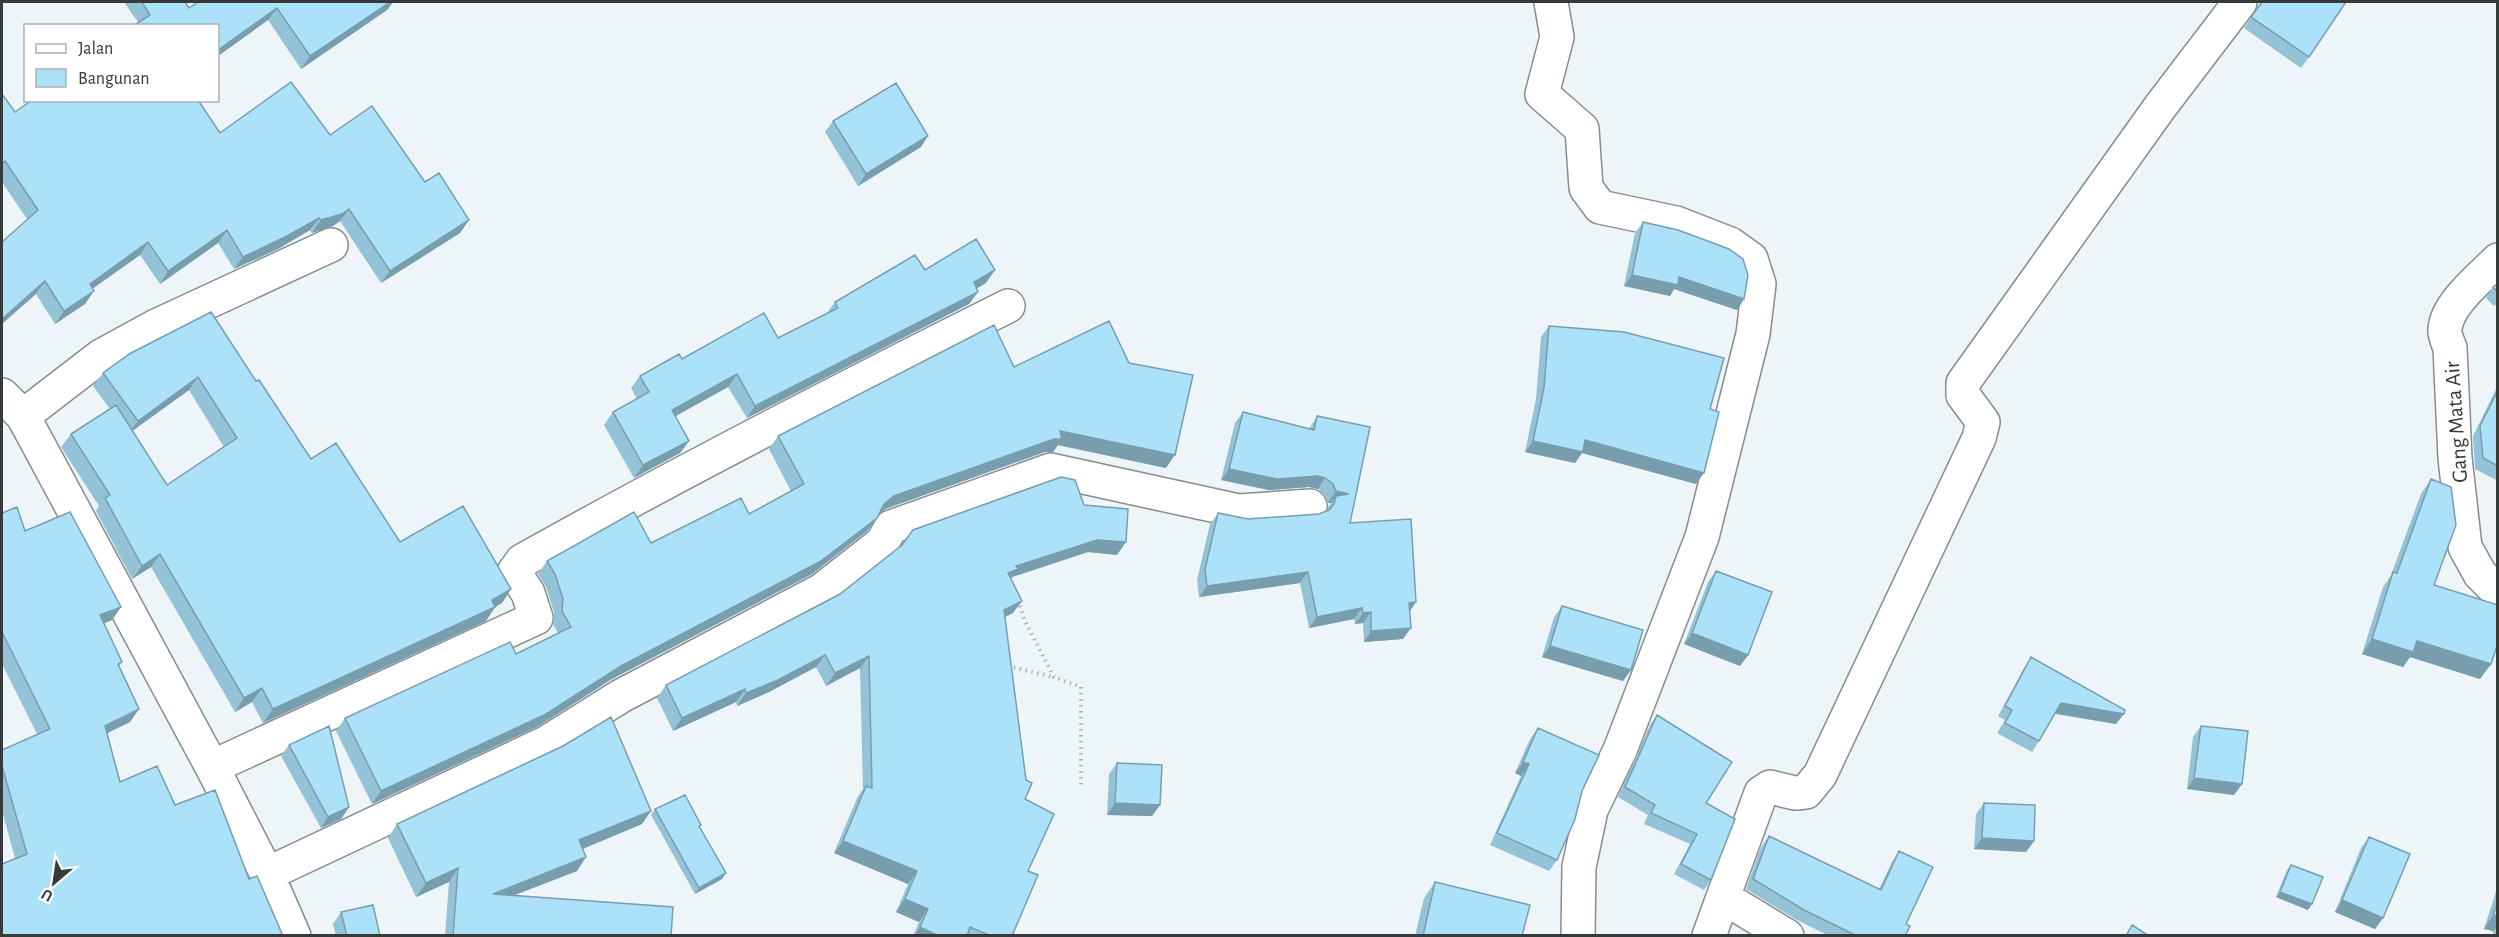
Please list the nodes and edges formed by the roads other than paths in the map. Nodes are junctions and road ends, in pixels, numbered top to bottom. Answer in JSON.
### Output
{"nodes":[{"id":1,"x":1551,"y":2,"type":"edge"},
{"id":2,"x":2240,"y":2,"type":"edge"},
{"id":3,"x":331,"y":245,"type":"dead end"},
{"id":4,"x":2498,"y":260,"type":"edge"},
{"id":5,"x":1008,"y":306,"type":"dead end"},
{"id":6,"x":12,"y":406,"type":"edge"},
{"id":7,"x":1310,"y":506,"type":"dead end"},
{"id":8,"x":2498,"y":592,"type":"edge"},
{"id":9,"x":212,"y":766,"type":"junction"},
{"id":10,"x":267,"y":874,"type":"junction"},
{"id":11,"x":1723,"y":897,"type":"junction"},
{"id":12,"x":294,"y":936,"type":"edge"},
{"id":13,"x":1578,"y":936,"type":"edge"},
{"id":14,"x":1709,"y":936,"type":"edge"},
{"id":15,"x":1787,"y":936,"type":"edge"}],
"edges":[{"from":1,"to":13,"type":"street"},
{"from":2,"to":11,"type":"street"},
{"from":3,"to":6,"type":"street"},
{"from":4,"to":8,"type":"street","name":"Gang Mata Air"},
{"from":5,"to":9,"type":"street"},
{"from":6,"to":9,"type":"street"},
{"from":7,"to":10,"type":"street"},
{"from":9,"to":10,"type":"street"},
{"from":10,"to":12,"type":"street"},
{"from":11,"to":14,"type":"street"},
{"from":11,"to":15,"type":"street"}]}
